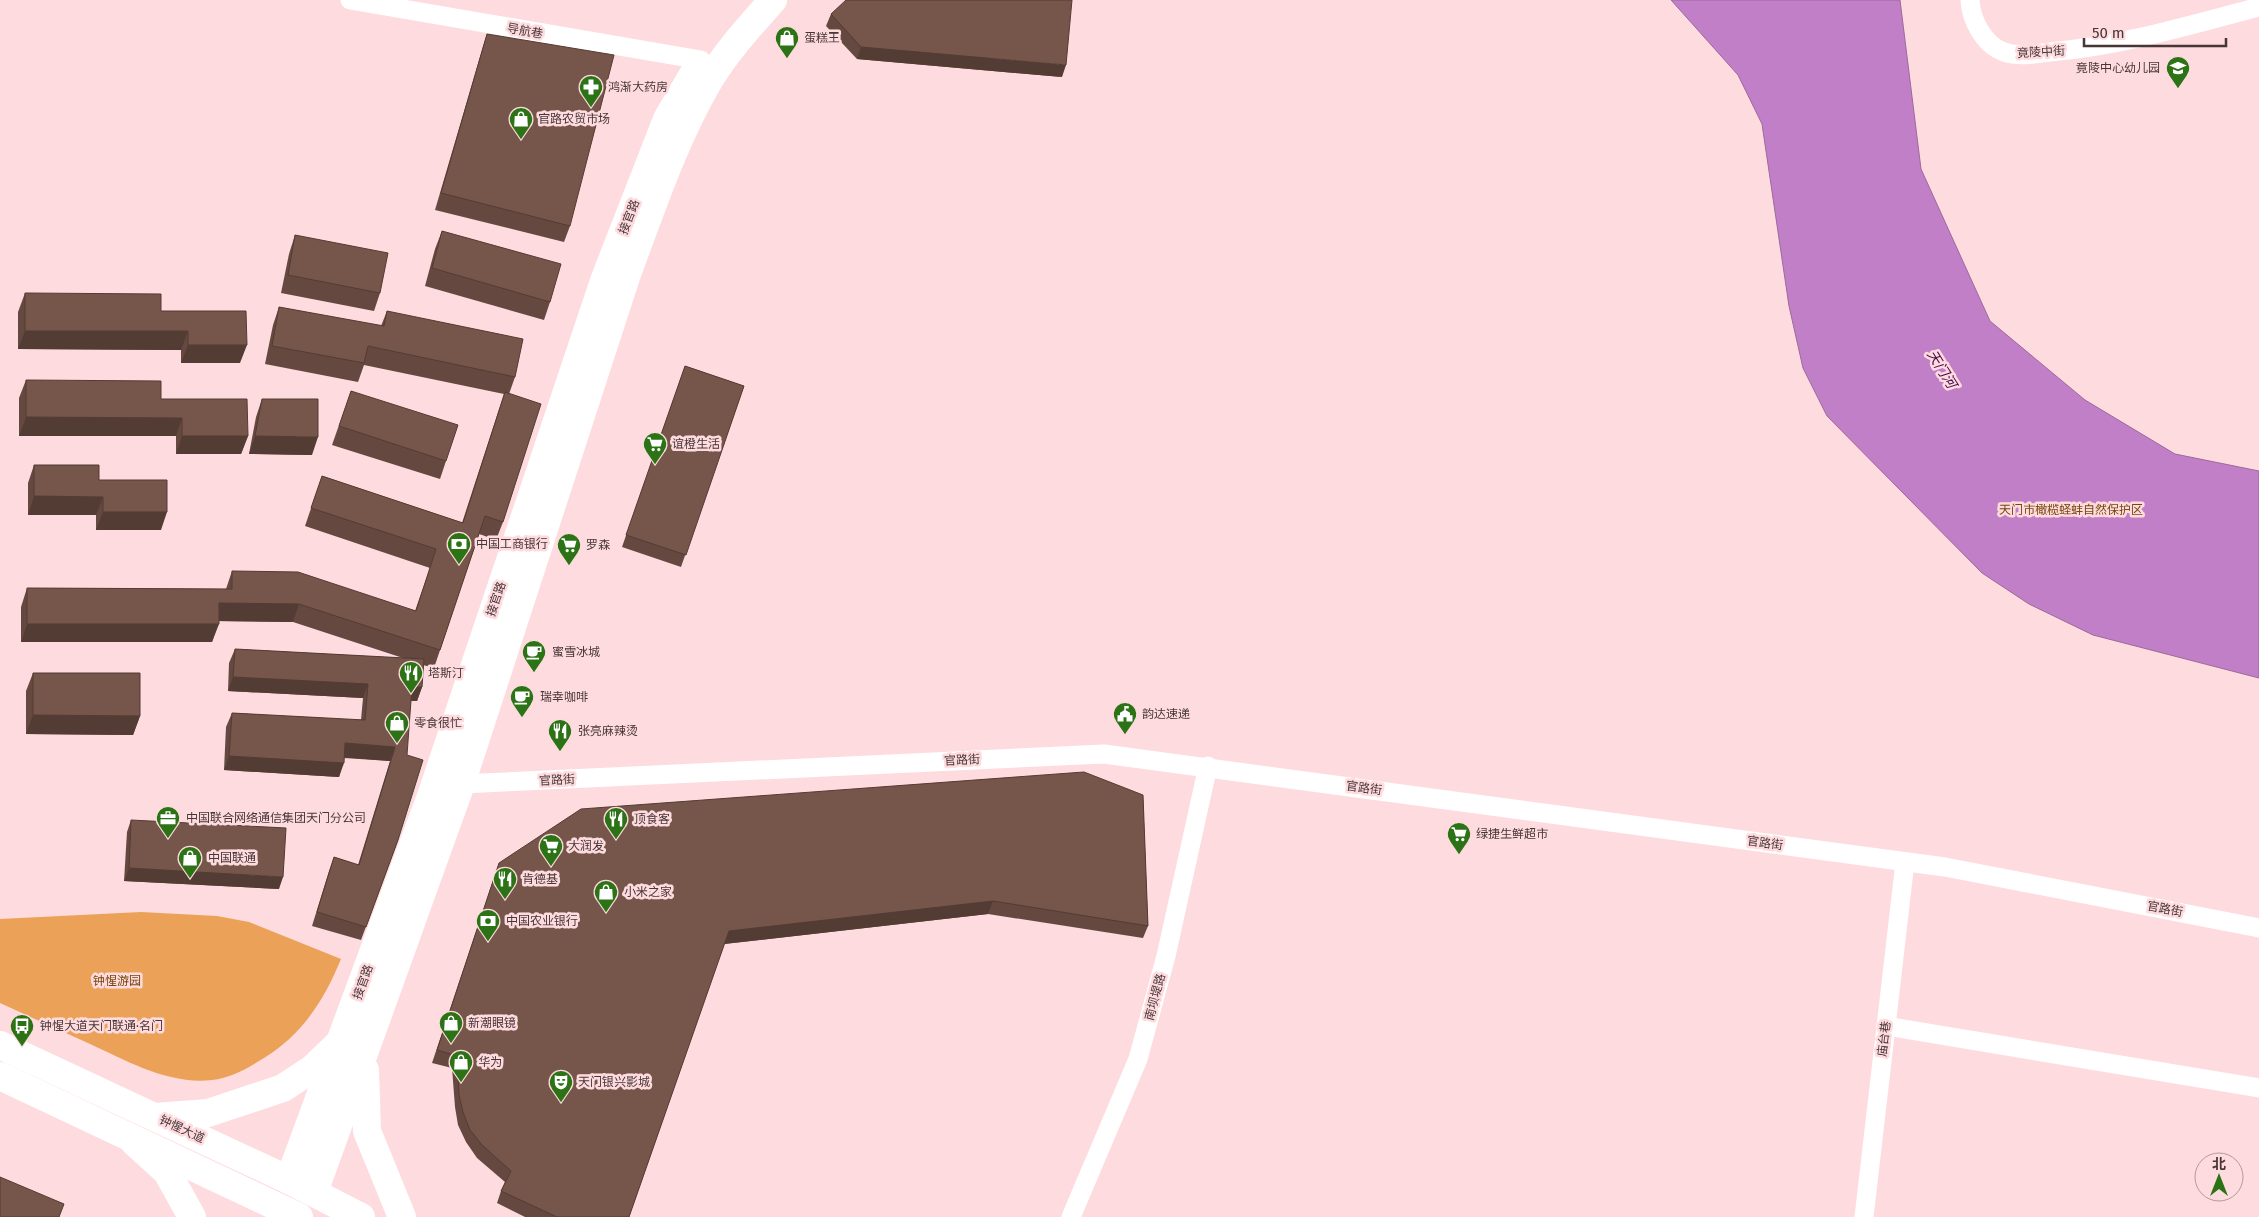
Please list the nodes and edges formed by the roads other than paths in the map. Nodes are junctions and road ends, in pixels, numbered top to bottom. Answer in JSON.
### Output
{"nodes":[{"id":1,"x":350,"y":0,"type":"edge"},
{"id":2,"x":750,"y":0,"type":"edge"},
{"id":3,"x":773,"y":0,"type":"edge"},
{"id":4,"x":1970,"y":0,"type":"edge"},
{"id":5,"x":2259,"y":7,"type":"edge"},
{"id":6,"x":701,"y":60,"type":"junction"},
{"id":7,"x":1208,"y":766,"type":"junction"},
{"id":8,"x":461,"y":784,"type":"junction"},
{"id":9,"x":1905,"y":862,"type":"junction"},
{"id":10,"x":2259,"y":928,"type":"edge"},
{"id":11,"x":0,"y":1026,"type":"edge"},
{"id":12,"x":1886,"y":1026,"type":"junction"},
{"id":13,"x":0,"y":1045,"type":"edge"},
{"id":14,"x":352,"y":1047,"type":"junction"},
{"id":15,"x":0,"y":1076,"type":"edge"},
{"id":16,"x":2259,"y":1088,"type":"edge"},
{"id":17,"x":0,"y":1096,"type":"edge"},
{"id":18,"x":155,"y":1117,"type":"junction"},
{"id":19,"x":129,"y":1136,"type":"junction"},
{"id":20,"x":289,"y":1180,"type":"junction"},
{"id":21,"x":310,"y":1204,"type":"edge"},
{"id":22,"x":285,"y":1214,"type":"edge"},
{"id":23,"x":192,"y":1217,"type":"edge"},
{"id":24,"x":362,"y":1217,"type":"edge"},
{"id":25,"x":402,"y":1217,"type":"edge"},
{"id":26,"x":1071,"y":1217,"type":"edge"},
{"id":27,"x":1864,"y":1217,"type":"edge"}],
"edges":[{"from":1,"to":6,"type":"street","name":"导航巷"},
{"from":2,"to":6,"type":"main road","name":"接官路"},
{"from":3,"to":8,"type":"main road","name":"接官路"},
{"from":4,"to":5,"type":"street","name":"竟陵中街"},
{"from":6,"to":14,"type":"main road","name":"接官路"},
{"from":7,"to":8,"type":"street","name":"官路街"},
{"from":7,"to":9,"type":"street","name":"官路街"},
{"from":7,"to":26,"type":"street","name":"南坝堤路"},
{"from":8,"to":14,"type":"main road","name":"接官路"},
{"from":9,"to":10,"type":"street","name":"官路街"},
{"from":9,"to":12,"type":"street","name":"庙台巷"},
{"from":11,"to":18,"type":"main road"},
{"from":12,"to":16,"type":"street"},
{"from":12,"to":27,"type":"street","name":"庙台巷"},
{"from":13,"to":18,"type":"main road","name":"钟惺大道"},
{"from":14,"to":18,"type":"main road"},
{"from":14,"to":20,"type":"main road","name":"接官路"},
{"from":14,"to":21,"type":"main road","name":"接官路"},
{"from":14,"to":25,"type":"main road"},
{"from":15,"to":19,"type":"main road"},
{"from":17,"to":19,"type":"main road"},
{"from":18,"to":20,"type":"main road","name":"钟惺大道"},
{"from":19,"to":22,"type":"main road"},
{"from":19,"to":23,"type":"main road"},
{"from":20,"to":21,"type":"main road","name":"钟惺大道"},
{"from":20,"to":22,"type":"main road","name":"接官路"},
{"from":21,"to":24,"type":"main road","name":"钟惺大道"}]}
